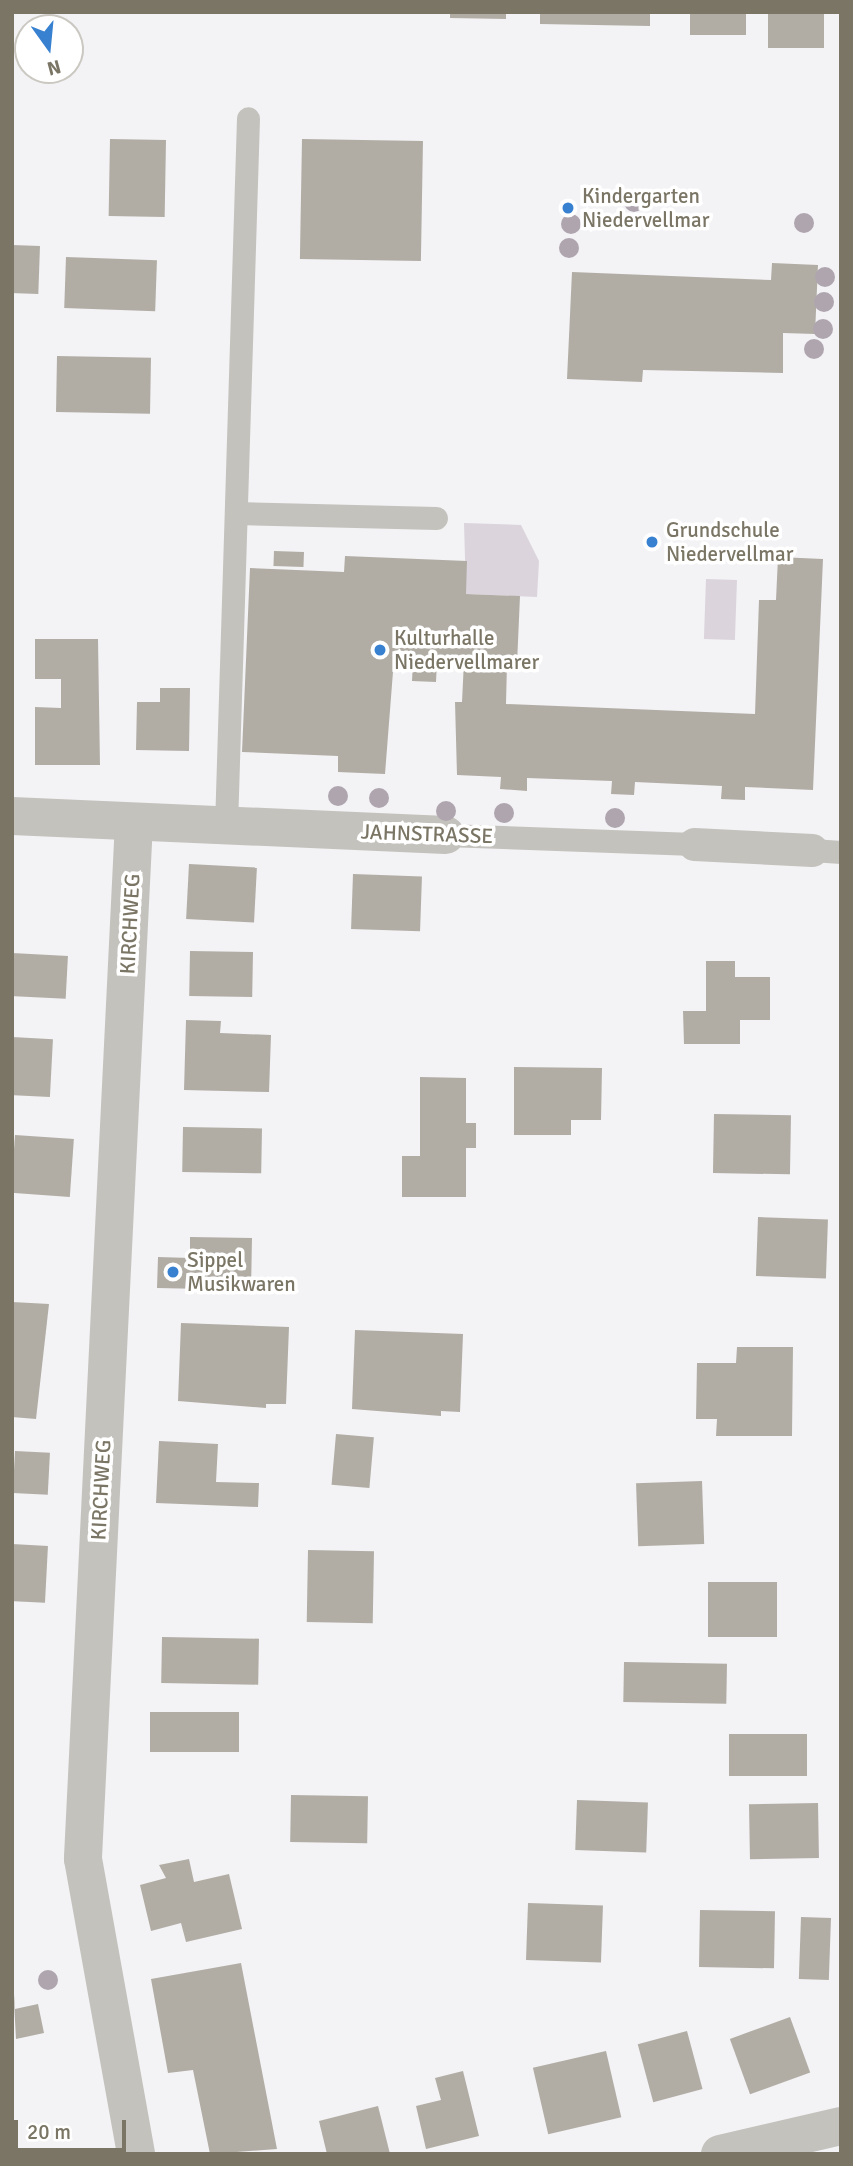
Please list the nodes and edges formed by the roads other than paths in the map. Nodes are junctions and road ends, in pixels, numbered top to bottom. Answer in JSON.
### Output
{"nodes":[{"id":1,"x":248,"y":118,"type":"dead end"},
{"id":2,"x":236,"y":513,"type":"junction"},
{"id":3,"x":436,"y":518,"type":"dead end"},
{"id":4,"x":12,"y":816,"type":"edge"},
{"id":5,"x":134,"y":822,"type":"junction"},
{"id":6,"x":226,"y":826,"type":"junction"},
{"id":7,"x":446,"y":835,"type":"joint"},
{"id":8,"x":694,"y":844,"type":"joint"},
{"id":9,"x":826,"y":851,"type":"edge"},
{"id":10,"x":841,"y":2126,"type":"edge"},
{"id":11,"x":136,"y":2154,"type":"edge"},
{"id":12,"x":720,"y":2154,"type":"edge"}],
"edges":[{"from":1,"to":2,"type":"lane"},
{"from":2,"to":3,"type":"lane"},
{"from":2,"to":6,"type":"lane"},
{"from":4,"to":5,"type":"street","name":"JAHNSTRASSE"},
{"from":5,"to":6,"type":"street","name":"JAHNSTRASSE"},
{"from":5,"to":11,"type":"street","name":"KIRCHWEG"},
{"from":6,"to":7,"type":"street","name":"JAHNSTRASSE"},
{"from":7,"to":8,"type":"lane","name":"JAHNSTRASSE"},
{"from":8,"to":9,"type":"street","name":"JAHNSTRASSE"},
{"from":10,"to":12,"type":"street"}]}
